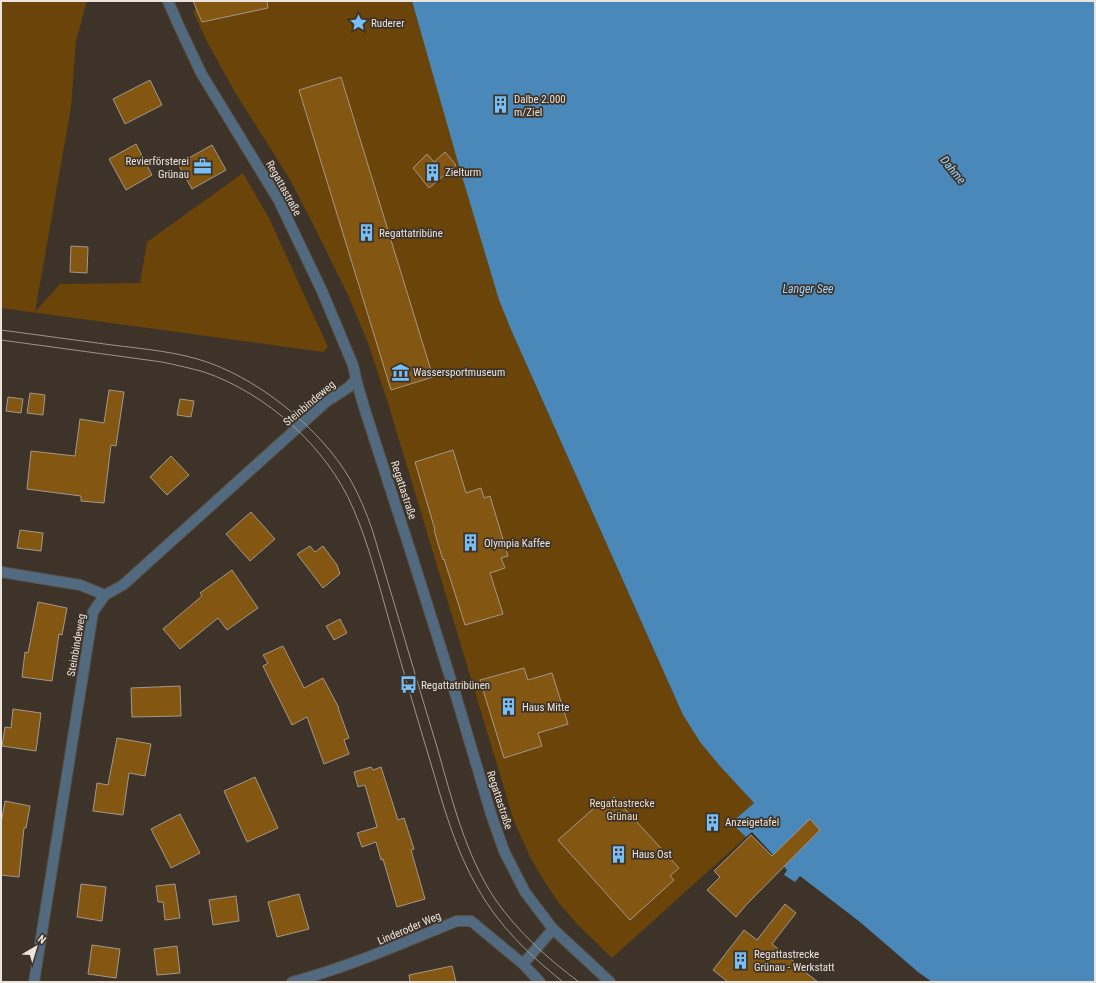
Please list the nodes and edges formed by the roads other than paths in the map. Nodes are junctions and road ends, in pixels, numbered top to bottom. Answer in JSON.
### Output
{"nodes":[{"id":1,"x":168,"y":1,"type":"edge"},
{"id":2,"x":356,"y":379,"type":"junction"},
{"id":3,"x":1,"y":572,"type":"edge"},
{"id":4,"x":105,"y":595,"type":"junction"},
{"id":5,"x":553,"y":929,"type":"junction"},
{"id":6,"x":523,"y":964,"type":"junction"},
{"id":7,"x":322,"y":978,"type":"edge"},
{"id":8,"x":34,"y":982,"type":"edge"},
{"id":9,"x":292,"y":982,"type":"edge"},
{"id":10,"x":540,"y":982,"type":"edge"},
{"id":11,"x":610,"y":982,"type":"edge"}],
"edges":[{"from":1,"to":2,"type":"street","name":"Regattastraße"},
{"from":2,"to":4,"type":"street","name":"Steinbindeweg"},
{"from":2,"to":5,"type":"street","name":"Regattastraße"},
{"from":3,"to":4,"type":"street"},
{"from":4,"to":8,"type":"street","name":"Steinbindeweg"},
{"from":5,"to":6,"type":"street"},
{"from":5,"to":11,"type":"street","name":"Regattastraße"},
{"from":6,"to":7,"type":"street","name":"Linderoder Weg"},
{"from":6,"to":10,"type":"street","name":"Linderoder Weg"},
{"from":7,"to":9,"type":"street","name":"Linderoder Weg"}]}
